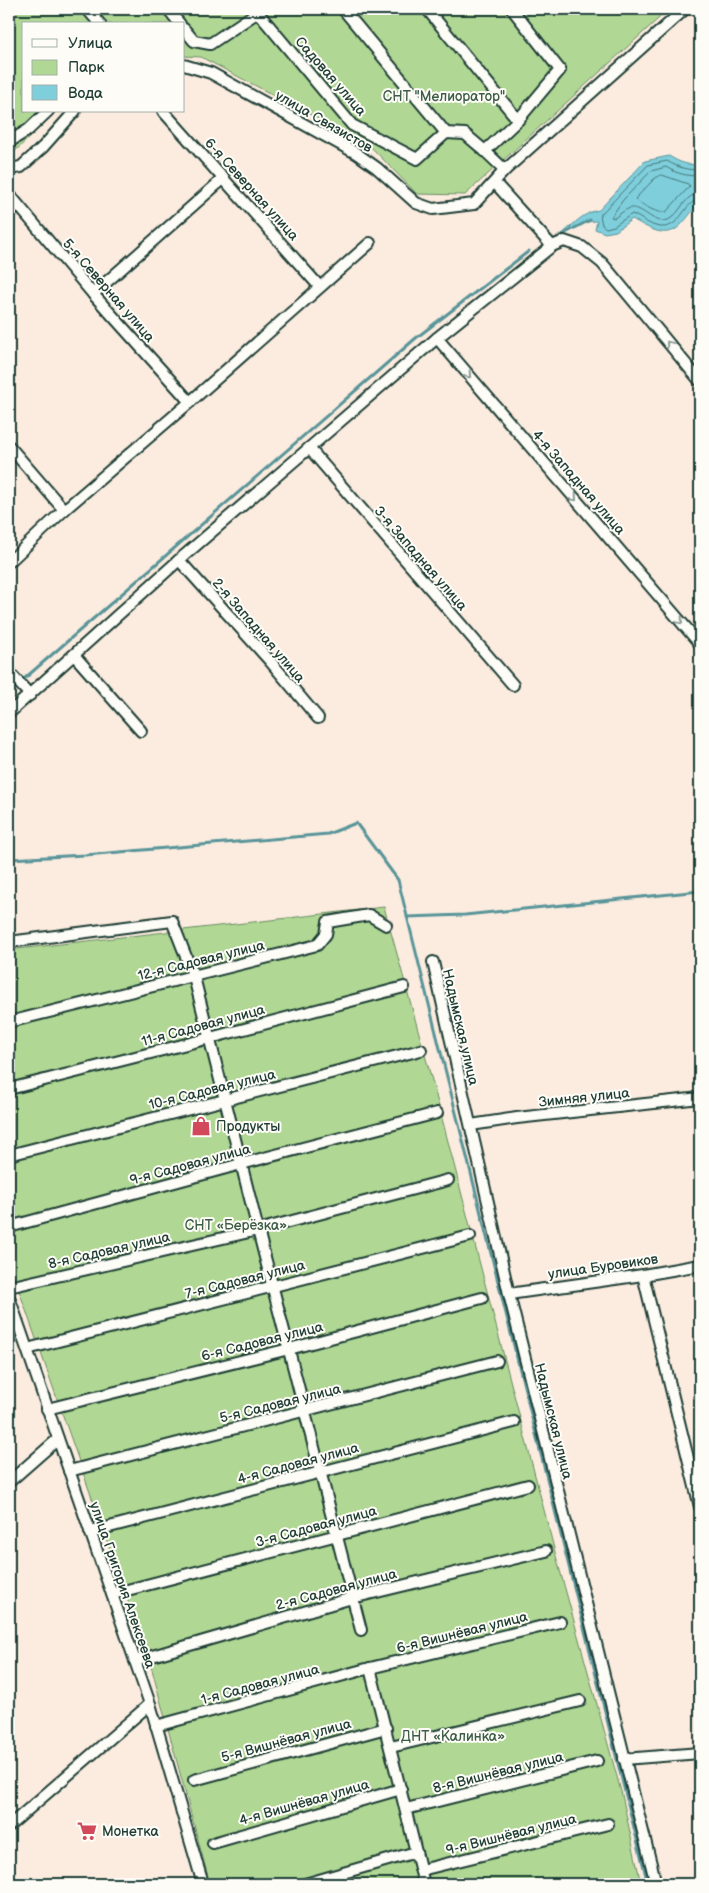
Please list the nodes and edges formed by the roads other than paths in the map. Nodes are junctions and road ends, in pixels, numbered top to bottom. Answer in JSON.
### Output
{"nodes":[{"id":1,"x":87,"y":9,"type":"edge"},
{"id":2,"x":168,"y":9,"type":"edge"},
{"id":3,"x":343,"y":9,"type":"edge"},
{"id":4,"x":427,"y":9,"type":"edge"},
{"id":5,"x":512,"y":9,"type":"edge"},
{"id":6,"x":684,"y":9,"type":"edge"},
{"id":7,"x":256,"y":10,"type":"edge"},
{"id":8,"x":98,"y":22,"type":"edge"},
{"id":9,"x":178,"y":22,"type":"edge"},
{"id":10,"x":189,"y":41,"type":"edge"},
{"id":11,"x":185,"y":65,"type":"edge"},
{"id":12,"x":47,"y":112,"type":"edge"},
{"id":13,"x":74,"y":112,"type":"edge"},
{"id":14,"x":164,"y":112,"type":"edge"},
{"id":15,"x":518,"y":120,"type":"junction"},
{"id":16,"x":446,"y":133,"type":"junction"},
{"id":17,"x":9,"y":142,"type":"edge"},
{"id":18,"x":485,"y":151,"type":"junction"},
{"id":19,"x":9,"y":169,"type":"edge"},
{"id":20,"x":505,"y":170,"type":"junction"},
{"id":21,"x":224,"y":178,"type":"junction"},
{"id":22,"x":495,"y":183,"type":"junction"},
{"id":23,"x":9,"y":194,"type":"edge"},
{"id":24,"x":370,"y":243,"type":"dead end"},
{"id":25,"x":552,"y":246,"type":"junction"},
{"id":26,"x":319,"y":286,"type":"junction"},
{"id":27,"x":93,"y":294,"type":"junction"},
{"id":28,"x":437,"y":338,"type":"junction"},
{"id":29,"x":700,"y":382,"type":"edge"},
{"id":30,"x":190,"y":402,"type":"junction"},
{"id":31,"x":9,"y":446,"type":"edge"},
{"id":32,"x":309,"y":448,"type":"junction"},
{"id":33,"x":64,"y":510,"type":"junction"},
{"id":34,"x":179,"y":560,"type":"junction"},
{"id":35,"x":9,"y":562,"type":"edge"},
{"id":36,"x":700,"y":644,"type":"edge"},
{"id":37,"x":74,"y":656,"type":"junction"},
{"id":38,"x":9,"y":672,"type":"edge"},
{"id":39,"x":513,"y":685,"type":"dead end"},
{"id":40,"x":30,"y":695,"type":"junction"},
{"id":41,"x":9,"y":713,"type":"edge"},
{"id":42,"x":318,"y":718,"type":"dead end"},
{"id":43,"x":141,"y":731,"type":"dead end"},
{"id":44,"x":386,"y":925,"type":"dead end"},
{"id":45,"x":9,"y":942,"type":"edge"},
{"id":46,"x":433,"y":962,"type":"dead end"},
{"id":47,"x":194,"y":976,"type":"junction"},
{"id":48,"x":404,"y":986,"type":"dead end"},
{"id":49,"x":9,"y":1022,"type":"edge"},
{"id":50,"x":210,"y":1038,"type":"junction"},
{"id":51,"x":422,"y":1050,"type":"dead end"},
{"id":52,"x":9,"y":1089,"type":"edge"},
{"id":53,"x":700,"y":1098,"type":"edge"},
{"id":54,"x":226,"y":1100,"type":"junction"},
{"id":55,"x":437,"y":1113,"type":"dead end"},
{"id":56,"x":471,"y":1125,"type":"junction"},
{"id":57,"x":9,"y":1156,"type":"edge"},
{"id":58,"x":241,"y":1164,"type":"junction"},
{"id":59,"x":448,"y":1180,"type":"dead end"},
{"id":60,"x":9,"y":1227,"type":"edge"},
{"id":61,"x":258,"y":1230,"type":"junction"},
{"id":62,"x":470,"y":1236,"type":"dead end"},
{"id":63,"x":700,"y":1265,"type":"edge"},
{"id":64,"x":643,"y":1275,"type":"junction"},
{"id":65,"x":273,"y":1286,"type":"junction"},
{"id":66,"x":9,"y":1287,"type":"edge"},
{"id":67,"x":509,"y":1294,"type":"junction"},
{"id":68,"x":9,"y":1297,"type":"edge"},
{"id":69,"x":482,"y":1298,"type":"dead end"},
{"id":70,"x":26,"y":1349,"type":"junction"},
{"id":71,"x":289,"y":1349,"type":"junction"},
{"id":72,"x":498,"y":1361,"type":"dead end"},
{"id":73,"x":47,"y":1409,"type":"junction"},
{"id":74,"x":305,"y":1411,"type":"junction"},
{"id":75,"x":514,"y":1422,"type":"dead end"},
{"id":76,"x":58,"y":1439,"type":"junction"},
{"id":77,"x":69,"y":1471,"type":"junction"},
{"id":78,"x":320,"y":1471,"type":"junction"},
{"id":79,"x":9,"y":1482,"type":"edge"},
{"id":80,"x":528,"y":1485,"type":"dead end"},
{"id":81,"x":700,"y":1507,"type":"edge"},
{"id":82,"x":90,"y":1532,"type":"junction"},
{"id":83,"x":336,"y":1534,"type":"junction"},
{"id":84,"x":546,"y":1550,"type":"dead end"},
{"id":85,"x":112,"y":1594,"type":"junction"},
{"id":86,"x":352,"y":1598,"type":"junction"},
{"id":87,"x":560,"y":1622,"type":"dead end"},
{"id":88,"x":361,"y":1630,"type":"dead end"},
{"id":89,"x":135,"y":1661,"type":"junction"},
{"id":90,"x":370,"y":1668,"type":"junction"},
{"id":91,"x":580,"y":1701,"type":"dead end"},
{"id":92,"x":150,"y":1704,"type":"junction"},
{"id":93,"x":156,"y":1726,"type":"junction"},
{"id":94,"x":386,"y":1728,"type":"junction"},
{"id":95,"x":391,"y":1746,"type":"junction"},
{"id":96,"x":700,"y":1753,"type":"edge"},
{"id":97,"x":624,"y":1759,"type":"junction"},
{"id":98,"x":597,"y":1761,"type":"dead end"},
{"id":99,"x":194,"y":1780,"type":"dead end"},
{"id":100,"x":401,"y":1789,"type":"junction"},
{"id":101,"x":406,"y":1809,"type":"junction"},
{"id":102,"x":608,"y":1824,"type":"dead end"},
{"id":103,"x":9,"y":1826,"type":"edge"},
{"id":104,"x":213,"y":1843,"type":"dead end"},
{"id":105,"x":416,"y":1852,"type":"junction"},
{"id":106,"x":421,"y":1870,"type":"junction"},
{"id":107,"x":203,"y":1884,"type":"edge"},
{"id":108,"x":305,"y":1884,"type":"edge"},
{"id":109,"x":424,"y":1884,"type":"edge"},
{"id":110,"x":656,"y":1884,"type":"edge"}],
"edges":[{"from":1,"to":8,"type":"street"},
{"from":2,"to":9,"type":"street"},
{"from":3,"to":16,"type":"street"},
{"from":4,"to":15,"type":"street"},
{"from":5,"to":15,"type":"street"},
{"from":6,"to":20,"type":"street"},
{"from":7,"to":10,"type":"street"},
{"from":7,"to":16,"type":"street","name":"Садовая улица"},
{"from":11,"to":22,"type":"street","name":"улица Связистов"},
{"from":12,"to":17,"type":"street"},
{"from":13,"to":19,"type":"street"},
{"from":14,"to":21,"type":"street","name":"6-я Северная улица"},
{"from":15,"to":18,"type":"street"},
{"from":16,"to":18,"type":"street"},
{"from":18,"to":20,"type":"street"},
{"from":20,"to":22,"type":"street"},
{"from":21,"to":26,"type":"street","name":"6-я Северная улица"},
{"from":21,"to":27,"type":"street"},
{"from":22,"to":25,"type":"street"},
{"from":23,"to":27,"type":"street","name":"5-я Северная улица"},
{"from":24,"to":26,"type":"street"},
{"from":25,"to":28,"type":"street"},
{"from":29,"to":25,"type":"street","one_way":true},
{"from":26,"to":30,"type":"street"},
{"from":27,"to":30,"type":"street","name":"5-я Северная улица"},
{"from":28,"to":32,"type":"street"},
{"from":28,"to":36,"type":"street","name":"4-я Западная улица","one_way":true},
{"from":30,"to":33,"type":"street"},
{"from":31,"to":33,"type":"street"},
{"from":32,"to":34,"type":"street"},
{"from":32,"to":39,"type":"street","name":"3-я Западная улица"},
{"from":33,"to":35,"type":"street"},
{"from":34,"to":37,"type":"street"},
{"from":34,"to":42,"type":"street","name":"2-я Западная улица"},
{"from":37,"to":40,"type":"street"},
{"from":37,"to":43,"type":"street"},
{"from":38,"to":40,"type":"street"},
{"from":40,"to":41,"type":"street"},
{"from":44,"to":47,"type":"street","name":"12-я Садовая улица"},
{"from":45,"to":47,"type":"street"},
{"from":46,"to":56,"type":"street","name":"Надымская улица"},
{"from":47,"to":49,"type":"street","name":"12-я Садовая улица"},
{"from":47,"to":50,"type":"street"},
{"from":48,"to":50,"type":"street","name":"11-я Садовая улица"},
{"from":50,"to":52,"type":"street","name":"11-я Садовая улица"},
{"from":50,"to":54,"type":"street"},
{"from":51,"to":54,"type":"street","name":"10-я Садовая улица"},
{"from":53,"to":56,"type":"street","name":"Зимняя улица"},
{"from":54,"to":57,"type":"street","name":"10-я Садовая улица"},
{"from":54,"to":58,"type":"street"},
{"from":55,"to":58,"type":"street","name":"9-я Садовая улица"},
{"from":56,"to":67,"type":"street","name":"Надымская улица"},
{"from":58,"to":60,"type":"street","name":"9-я Садовая улица"},
{"from":58,"to":61,"type":"street"},
{"from":59,"to":61,"type":"street","name":"8-я Садовая улица"},
{"from":61,"to":65,"type":"street"},
{"from":61,"to":66,"type":"street","name":"8-я Садовая улица"},
{"from":62,"to":65,"type":"street","name":"7-я Садовая улица"},
{"from":63,"to":64,"type":"street","name":"улица Буровиков"},
{"from":64,"to":67,"type":"street","name":"улица Буровиков"},
{"from":64,"to":81,"type":"street"},
{"from":65,"to":70,"type":"street","name":"7-я Садовая улица"},
{"from":65,"to":71,"type":"street"},
{"from":67,"to":97,"type":"street","name":"Надымская улица"},
{"from":68,"to":70,"type":"street","name":"улица Григория Алексеева"},
{"from":69,"to":71,"type":"street","name":"6-я Садовая улица"},
{"from":70,"to":73,"type":"street","name":"улица Григория Алексеева"},
{"from":71,"to":73,"type":"street","name":"6-я Садовая улица"},
{"from":71,"to":74,"type":"street"},
{"from":72,"to":74,"type":"street","name":"5-я Садовая улица"},
{"from":73,"to":76,"type":"street","name":"улица Григория Алексеева"},
{"from":74,"to":77,"type":"street","name":"5-я Садовая улица"},
{"from":74,"to":78,"type":"street"},
{"from":75,"to":78,"type":"street","name":"4-я Садовая улица"},
{"from":76,"to":77,"type":"street","name":"улица Григория Алексеева"},
{"from":76,"to":79,"type":"street"},
{"from":77,"to":82,"type":"street","name":"улица Григория Алексеева"},
{"from":78,"to":82,"type":"street","name":"4-я Садовая улица"},
{"from":78,"to":83,"type":"street"},
{"from":80,"to":83,"type":"street","name":"3-я Садовая улица"},
{"from":82,"to":85,"type":"street","name":"улица Григория Алексеева"},
{"from":83,"to":85,"type":"street","name":"3-я Садовая улица"},
{"from":83,"to":86,"type":"street"},
{"from":84,"to":86,"type":"street","name":"2-я Садовая улица"},
{"from":85,"to":89,"type":"street","name":"улица Григория Алексеева"},
{"from":86,"to":88,"type":"street"},
{"from":86,"to":89,"type":"street","name":"2-я Садовая улица"},
{"from":87,"to":90,"type":"street","name":"6-я Вишнёвая улица"},
{"from":89,"to":92,"type":"street","name":"улица Григория Алексеева"},
{"from":90,"to":93,"type":"street","name":"1-я Садовая улица"},
{"from":90,"to":94,"type":"street"},
{"from":91,"to":95,"type":"street"},
{"from":92,"to":93,"type":"street","name":"улица Григория Алексеева"},
{"from":92,"to":103,"type":"street"},
{"from":93,"to":107,"type":"street","name":"улица Григория Алексеева"},
{"from":94,"to":95,"type":"street"},
{"from":94,"to":99,"type":"street","name":"5-я Вишнёвая улица"},
{"from":95,"to":100,"type":"street"},
{"from":96,"to":97,"type":"street"},
{"from":97,"to":110,"type":"street","name":"Надымская улица"},
{"from":98,"to":101,"type":"street","name":"8-я Вишнёвая улица"},
{"from":100,"to":101,"type":"street"},
{"from":100,"to":104,"type":"street","name":"4-я Вишнёвая улица"},
{"from":101,"to":105,"type":"street"},
{"from":102,"to":106,"type":"street","name":"9-я Вишнёвая улица"},
{"from":105,"to":106,"type":"street"},
{"from":105,"to":108,"type":"street"},
{"from":106,"to":109,"type":"street"}]}
